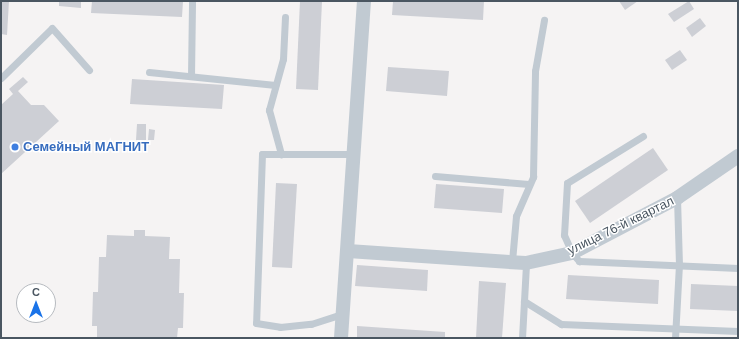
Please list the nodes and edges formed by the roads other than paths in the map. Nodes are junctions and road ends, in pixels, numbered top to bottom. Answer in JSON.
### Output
{"nodes":[{"id":1,"x":192,"y":1,"type":"edge"},
{"id":2,"x":364,"y":1,"type":"edge"},
{"id":3,"x":285,"y":17,"type":"dead end"},
{"id":4,"x":544,"y":20,"type":"dead end"},
{"id":5,"x":89,"y":70,"type":"dead end"},
{"id":6,"x":149,"y":72,"type":"dead end"},
{"id":7,"x":191,"y":76,"type":"junction"},
{"id":8,"x":1,"y":78,"type":"edge"},
{"id":9,"x":275,"y":85,"type":"junction"},
{"id":10,"x":643,"y":136,"type":"dead end"},
{"id":11,"x":281,"y":154,"type":"junction"},
{"id":12,"x":354,"y":154,"type":"junction"},
{"id":13,"x":738,"y":156,"type":"edge"},
{"id":14,"x":435,"y":176,"type":"dead end"},
{"id":15,"x":529,"y":184,"type":"junction"},
{"id":16,"x":678,"y":198,"type":"junction"},
{"id":17,"x":348,"y":251,"type":"junction"},
{"id":18,"x":572,"y":253,"type":"junction"},
{"id":19,"x":512,"y":261,"type":"junction"},
{"id":20,"x":526,"y":263,"type":"junction"},
{"id":21,"x":679,"y":265,"type":"junction"},
{"id":22,"x":738,"y":268,"type":"edge"},
{"id":23,"x":524,"y":301,"type":"junction"},
{"id":24,"x":342,"y":314,"type":"junction"},
{"id":25,"x":676,"y":329,"type":"junction"},
{"id":26,"x":738,"y":332,"type":"edge"},
{"id":27,"x":341,"y":338,"type":"edge"},
{"id":28,"x":522,"y":338,"type":"edge"},
{"id":29,"x":675,"y":338,"type":"edge"}],
"edges":[{"from":1,"to":7,"type":"lane"},
{"from":2,"to":12,"type":"street"},
{"from":3,"to":9,"type":"lane"},
{"from":4,"to":15,"type":"lane"},
{"from":5,"to":8,"type":"lane"},
{"from":6,"to":7,"type":"lane"},
{"from":7,"to":9,"type":"lane"},
{"from":9,"to":11,"type":"lane"},
{"from":10,"to":18,"type":"lane"},
{"from":11,"to":12,"type":"lane"},
{"from":11,"to":24,"type":"lane"},
{"from":12,"to":17,"type":"street"},
{"from":13,"to":16,"type":"street","name":"улица 76-й квартал"},
{"from":14,"to":15,"type":"lane"},
{"from":15,"to":19,"type":"lane"},
{"from":16,"to":18,"type":"street","name":"улица 76-й квартал"},
{"from":16,"to":21,"type":"lane"},
{"from":17,"to":19,"type":"street","name":"улица 76-й квартал"},
{"from":17,"to":24,"type":"street"},
{"from":18,"to":20,"type":"street","name":"улица 76-й квартал"},
{"from":18,"to":21,"type":"lane"},
{"from":19,"to":20,"type":"street","name":"улица 76-й квартал"},
{"from":20,"to":23,"type":"lane"},
{"from":21,"to":22,"type":"lane"},
{"from":21,"to":25,"type":"lane"},
{"from":23,"to":25,"type":"lane"},
{"from":23,"to":28,"type":"lane"},
{"from":24,"to":27,"type":"street"},
{"from":25,"to":26,"type":"lane"},
{"from":25,"to":29,"type":"lane"}]}
